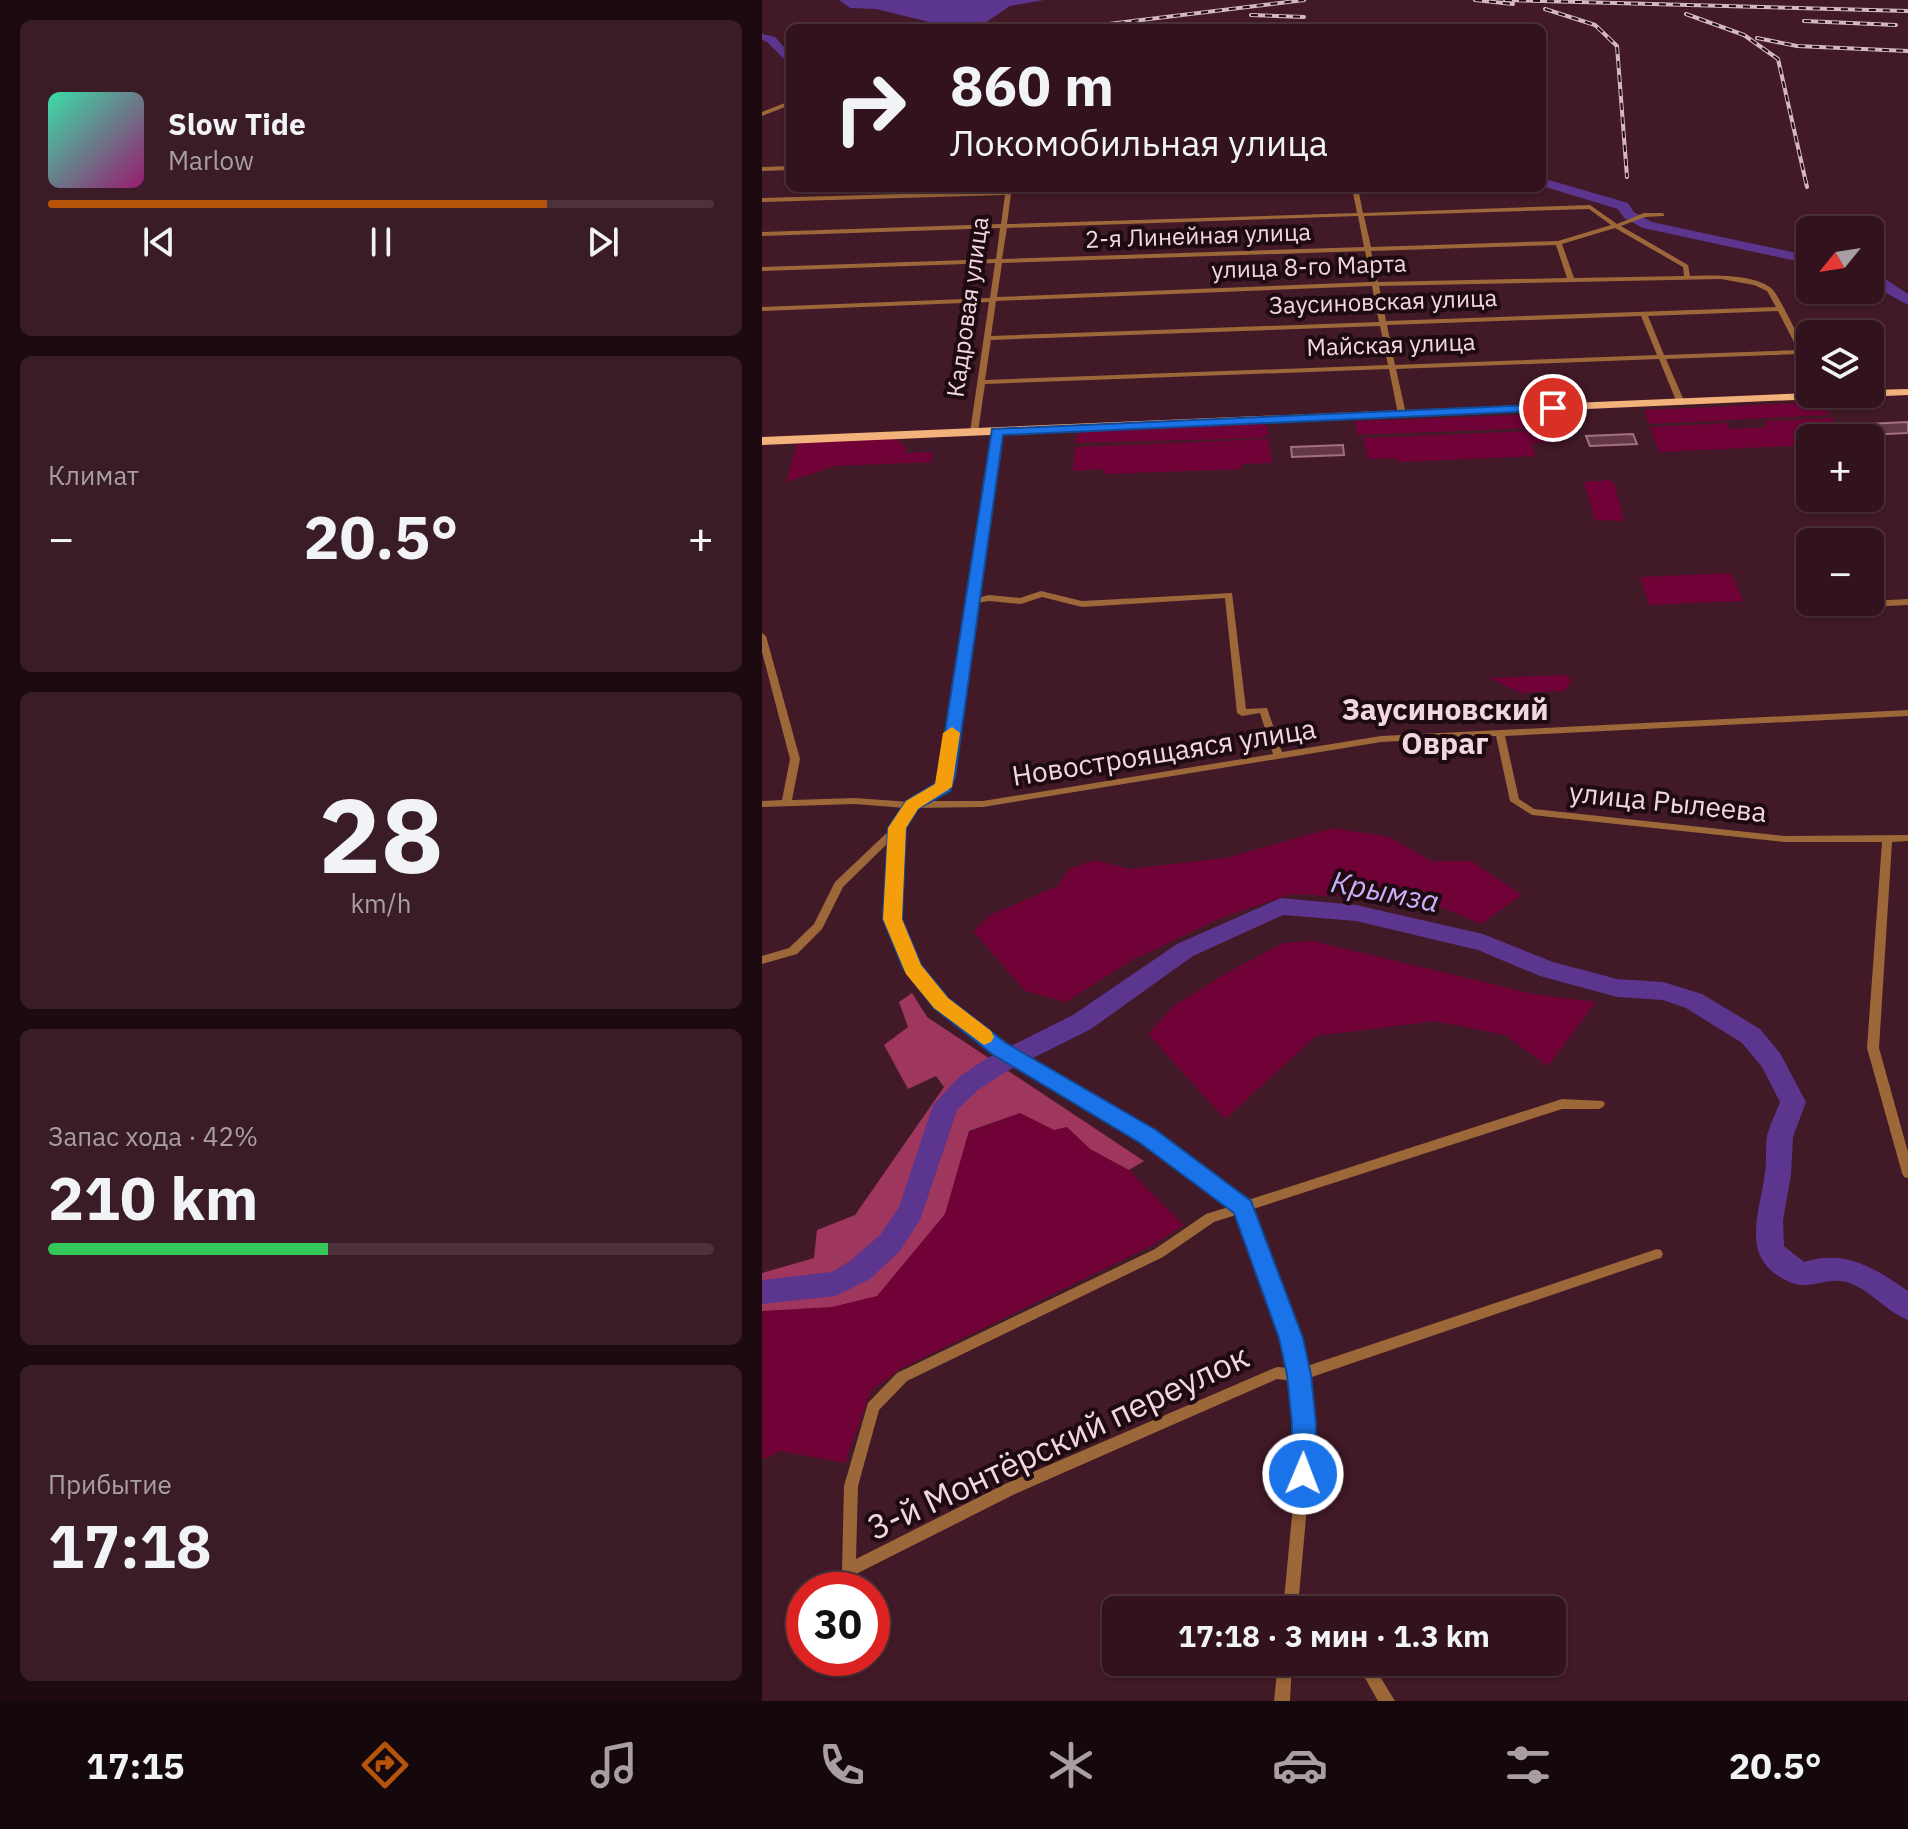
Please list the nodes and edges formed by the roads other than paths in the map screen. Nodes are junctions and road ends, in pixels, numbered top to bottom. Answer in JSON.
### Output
{"nodes":[{"id":1,"x":786,"y":105,"type":"edge"},
{"id":2,"x":762,"y":114,"type":"edge"},
{"id":3,"x":786,"y":168,"type":"edge"},
{"id":4,"x":762,"y":169,"type":"edge"},
{"id":5,"x":979,"y":192,"type":"edge"},
{"id":6,"x":1009,"y":192,"type":"edge"},
{"id":7,"x":1356,"y":192,"type":"edge"},
{"id":8,"x":762,"y":200,"type":"edge"},
{"id":9,"x":1359,"y":214,"type":"junction"},
{"id":10,"x":1662,"y":215,"type":"dead end"},
{"id":11,"x":1616,"y":226,"type":"junction"},
{"id":12,"x":1004,"y":227,"type":"junction"},
{"id":13,"x":762,"y":234,"type":"edge"},
{"id":14,"x":1558,"y":243,"type":"junction"},
{"id":15,"x":1366,"y":249,"type":"junction"},
{"id":16,"x":999,"y":260,"type":"junction"},
{"id":17,"x":762,"y":269,"type":"edge"},
{"id":18,"x":1687,"y":277,"type":"junction"},
{"id":19,"x":1571,"y":279,"type":"junction"},
{"id":20,"x":1374,"y":284,"type":"junction"},
{"id":21,"x":992,"y":298,"type":"junction"},
{"id":22,"x":762,"y":309,"type":"edge"},
{"id":23,"x":1780,"y":309,"type":"junction"},
{"id":24,"x":1643,"y":313,"type":"junction"},
{"id":25,"x":1382,"y":321,"type":"junction"},
{"id":26,"x":988,"y":338,"type":"junction"},
{"id":27,"x":1796,"y":340,"type":"edge"},
{"id":28,"x":1796,"y":352,"type":"edge"},
{"id":29,"x":1660,"y":356,"type":"junction"},
{"id":30,"x":1391,"y":365,"type":"junction"},
{"id":31,"x":981,"y":382,"type":"junction"},
{"id":32,"x":1908,"y":392,"type":"edge"},
{"id":33,"x":1884,"y":393,"type":"edge"},
{"id":34,"x":1796,"y":397,"type":"edge"},
{"id":35,"x":1681,"y":403,"type":"junction"},
{"id":36,"x":1402,"y":414,"type":"junction"},
{"id":37,"x":974,"y":432,"type":"junction"},
{"id":38,"x":997,"y":432,"type":"junction"},
{"id":39,"x":762,"y":441,"type":"edge"},
{"id":40,"x":973,"y":601,"type":"junction"},
{"id":41,"x":1908,"y":602,"type":"edge"},
{"id":42,"x":1884,"y":603,"type":"edge"},
{"id":43,"x":762,"y":636,"type":"edge"},
{"id":44,"x":1908,"y":713,"type":"edge"},
{"id":45,"x":1500,"y":735,"type":"junction"},
{"id":46,"x":1278,"y":755,"type":"junction"},
{"id":47,"x":762,"y":804,"type":"edge"},
{"id":48,"x":786,"y":804,"type":"junction"},
{"id":49,"x":912,"y":805,"type":"junction"},
{"id":50,"x":897,"y":828,"type":"junction"},
{"id":51,"x":1887,"y":838,"type":"junction"},
{"id":52,"x":1908,"y":838,"type":"edge"},
{"id":53,"x":762,"y":960,"type":"edge"},
{"id":54,"x":1599,"y":1104,"type":"dead end"},
{"id":55,"x":1908,"y":1173,"type":"edge"},
{"id":56,"x":1243,"y":1207,"type":"junction"},
{"id":57,"x":1657,"y":1254,"type":"dead end"},
{"id":58,"x":1299,"y":1375,"type":"junction"},
{"id":59,"x":1291,"y":1596,"type":"edge"},
{"id":60,"x":1284,"y":1676,"type":"edge"},
{"id":61,"x":1372,"y":1676,"type":"edge"},
{"id":62,"x":1282,"y":1701,"type":"edge"},
{"id":63,"x":1387,"y":1701,"type":"edge"}],
"edges":[{"from":1,"to":2,"type":"street"},
{"from":3,"to":4,"type":"street"},
{"from":5,"to":8,"type":"street"},
{"from":6,"to":12,"type":"street","name":"Кадровая улица"},
{"from":7,"to":9,"type":"street"},
{"from":9,"to":11,"type":"street"},
{"from":9,"to":12,"type":"street"},
{"from":9,"to":15,"type":"street"},
{"from":10,"to":11,"type":"street","name":"2-я Линейная улица"},
{"from":11,"to":14,"type":"street","name":"2-я Линейная улица"},
{"from":11,"to":18,"type":"street"},
{"from":12,"to":13,"type":"street"},
{"from":12,"to":16,"type":"street","name":"Кадровая улица"},
{"from":14,"to":15,"type":"street","name":"2-я Линейная улица"},
{"from":14,"to":19,"type":"street"},
{"from":15,"to":16,"type":"street","name":"2-я Линейная улица"},
{"from":15,"to":20,"type":"street"},
{"from":16,"to":17,"type":"street","name":"2-я Линейная улица"},
{"from":16,"to":21,"type":"street","name":"Кадровая улица"},
{"from":18,"to":19,"type":"street","name":"улица 8-го Марта"},
{"from":18,"to":23,"type":"street","name":"улица 8-го Марта"},
{"from":19,"to":20,"type":"street","name":"улица 8-го Марта"},
{"from":20,"to":21,"type":"street","name":"улица 8-го Марта"},
{"from":20,"to":25,"type":"street"},
{"from":21,"to":22,"type":"street","name":"улица 8-го Марта"},
{"from":21,"to":26,"type":"street","name":"Кадровая улица"},
{"from":23,"to":24,"type":"street","name":"Заусиновская улица"},
{"from":23,"to":27,"type":"street","name":"улица 8-го Марта"},
{"from":24,"to":25,"type":"street","name":"Заусиновская улица"},
{"from":24,"to":29,"type":"street"},
{"from":25,"to":26,"type":"street","name":"Заусиновская улица"},
{"from":25,"to":30,"type":"street"},
{"from":26,"to":31,"type":"street","name":"Кадровая улица"},
{"from":28,"to":29,"type":"street","name":"Майская улица"},
{"from":29,"to":30,"type":"street","name":"Майская улица"},
{"from":29,"to":35,"type":"street"},
{"from":30,"to":31,"type":"street","name":"Майская улица"},
{"from":30,"to":36,"type":"street"},
{"from":31,"to":37,"type":"street","name":"Кадровая улица"},
{"from":32,"to":33,"type":"main road"},
{"from":34,"to":35,"type":"main road"},
{"from":35,"to":36,"type":"main road"},
{"from":36,"to":38,"type":"main road"},
{"from":37,"to":38,"type":"main road"},
{"from":37,"to":39,"type":"main road"},
{"from":38,"to":40,"type":"street"},
{"from":40,"to":46,"type":"street"},
{"from":40,"to":49,"type":"street"},
{"from":41,"to":42,"type":"street"},
{"from":43,"to":48,"type":"street"},
{"from":44,"to":45,"type":"street","name":"Новостроящаяся улица"},
{"from":45,"to":46,"type":"street","name":"Новостроящаяся улица"},
{"from":45,"to":51,"type":"street","name":"улица Рылеева"},
{"from":46,"to":49,"type":"street","name":"Новостроящаяся улица"},
{"from":47,"to":48,"type":"street","name":"Новостроящаяся улица"},
{"from":48,"to":49,"type":"street","name":"Новостроящаяся улица"},
{"from":49,"to":50,"type":"street"},
{"from":50,"to":53,"type":"street"},
{"from":50,"to":56,"type":"street"},
{"from":51,"to":52,"type":"street","name":"улица Рылеева"},
{"from":51,"to":55,"type":"street"},
{"from":54,"to":56,"type":"street"},
{"from":56,"to":58,"type":"street"},
{"from":56,"to":58,"type":"street","name":"3-й Монтёрский переулок"},
{"from":57,"to":58,"type":"street","name":"3-й Монтёрский переулок"},
{"from":58,"to":59,"type":"street"},
{"from":60,"to":62,"type":"street"},
{"from":61,"to":63,"type":"street"}]}
